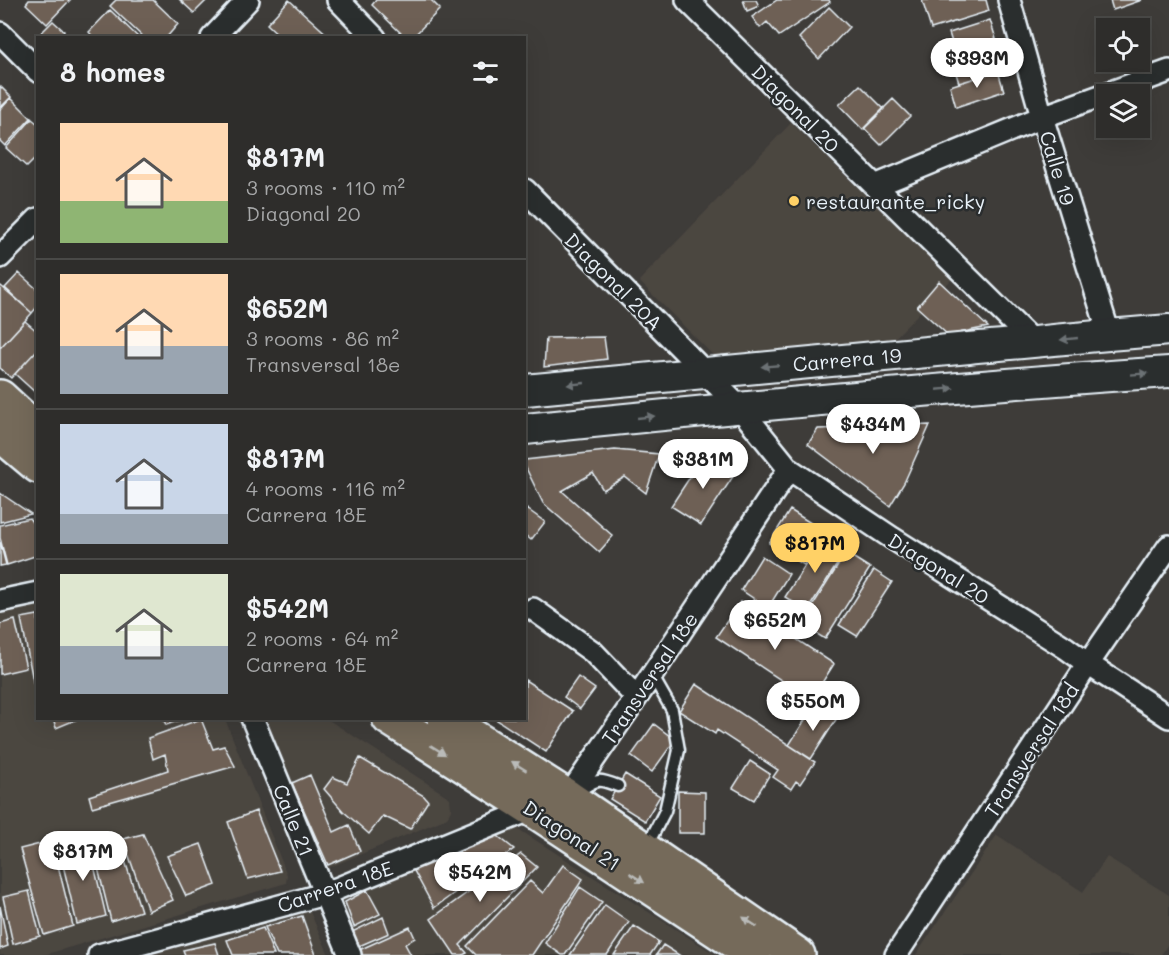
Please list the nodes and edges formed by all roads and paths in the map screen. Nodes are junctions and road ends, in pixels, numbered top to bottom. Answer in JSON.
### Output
{"nodes":[{"id":1,"x":248,"y":0,"type":"edge"},
{"id":2,"x":338,"y":0,"type":"edge"},
{"id":3,"x":687,"y":0,"type":"edge"},
{"id":4,"x":1009,"y":0,"type":"edge"},
{"id":5,"x":0,"y":33,"type":"edge"},
{"id":6,"x":214,"y":36,"type":"edge"},
{"id":7,"x":373,"y":36,"type":"edge"},
{"id":8,"x":36,"y":68,"type":"edge"},
{"id":9,"x":1169,"y":71,"type":"edge"},
{"id":10,"x":1042,"y":117,"type":"junction"},
{"id":11,"x":875,"y":186,"type":"junction"},
{"id":12,"x":526,"y":191,"type":"edge"},
{"id":13,"x":36,"y":221,"type":"edge"},
{"id":14,"x":0,"y":257,"type":"edge"},
{"id":15,"x":1169,"y":330,"type":"edge"},
{"id":16,"x":1109,"y":334,"type":"junction"},
{"id":17,"x":1034,"y":342,"type":"junction"},
{"id":18,"x":703,"y":371,"type":"junction"},
{"id":19,"x":1169,"y":372,"type":"edge"},
{"id":20,"x":526,"y":390,"type":"edge"},
{"id":21,"x":0,"y":397,"type":"edge"},
{"id":22,"x":739,"y":407,"type":"junction"},
{"id":23,"x":526,"y":429,"type":"edge"},
{"id":24,"x":25,"y":444,"type":"edge"},
{"id":25,"x":789,"y":469,"type":"junction"},
{"id":26,"x":1169,"y":546,"type":"edge"},
{"id":27,"x":36,"y":593,"type":"edge"},
{"id":28,"x":0,"y":601,"type":"edge"},
{"id":29,"x":533,"y":609,"type":"dead end"},
{"id":30,"x":1088,"y":664,"type":"junction"},
{"id":31,"x":652,"y":675,"type":"junction"},
{"id":32,"x":636,"y":698,"type":"junction"},
{"id":33,"x":1169,"y":717,"type":"edge"},
{"id":34,"x":253,"y":720,"type":"edge"},
{"id":35,"x":392,"y":720,"type":"edge"},
{"id":36,"x":447,"y":720,"type":"edge"},
{"id":37,"x":618,"y":786,"type":"dead end"},
{"id":38,"x":568,"y":797,"type":"junction"},
{"id":39,"x":655,"y":805,"type":"dead end"},
{"id":40,"x":532,"y":808,"type":"junction"},
{"id":41,"x":665,"y":811,"type":"junction"},
{"id":42,"x":645,"y":850,"type":"junction"},
{"id":43,"x":324,"y":894,"type":"junction"},
{"id":44,"x":99,"y":955,"type":"edge"},
{"id":45,"x":350,"y":955,"type":"edge"},
{"id":46,"x":754,"y":955,"type":"edge"},
{"id":47,"x":798,"y":955,"type":"edge"},
{"id":48,"x":896,"y":955,"type":"edge"}],
"edges":[{"from":1,"to":6,"type":"street"},
{"from":2,"to":7,"type":"street"},
{"from":3,"to":11,"type":"street","name":"Diagonal 20"},
{"from":4,"to":10,"type":"street","name":"Calle 19"},
{"from":5,"to":8,"type":"street"},
{"from":9,"to":10,"type":"street"},
{"from":10,"to":11,"type":"street"},
{"from":10,"to":16,"type":"street","name":"Calle 19"},
{"from":11,"to":17,"type":"street","name":"Diagonal 20"},
{"from":12,"to":18,"type":"street","name":"Diagonal 20A"},
{"from":13,"to":14,"type":"street"},
{"from":15,"to":16,"type":"street","name":"Carrera 19"},
{"from":16,"to":17,"type":"street","name":"Carrera 19","one_way":true},
{"from":17,"to":18,"type":"street","name":"Carrera 19","one_way":true},
{"from":18,"to":20,"type":"street","name":"Carrera 19","one_way":true},
{"from":18,"to":22,"type":"street","name":"Diagonal 20"},
{"from":22,"to":19,"type":"street","name":"Carrera 19","one_way":true},
{"from":21,"to":24,"type":"highway"},
{"from":23,"to":22,"type":"street","name":"Carrera 19","one_way":true},
{"from":22,"to":25,"type":"street","name":"Diagonal 20"},
{"from":25,"to":30,"type":"street","name":"Diagonal 20"},
{"from":25,"to":31,"type":"street","name":"Transversal 18e"},
{"from":26,"to":30,"type":"street","name":"Transversal 18d"},
{"from":27,"to":28,"type":"street"},
{"from":29,"to":32,"type":"street"},
{"from":30,"to":33,"type":"street","name":"Diagonal 20"},
{"from":30,"to":48,"type":"street","name":"Transversal 18d"},
{"from":31,"to":32,"type":"street","name":"Transversal 18e"},
{"from":31,"to":41,"type":"lane"},
{"from":32,"to":38,"type":"street","name":"Transversal 18e"},
{"from":34,"to":43,"type":"street","name":"Calle 21"},
{"from":35,"to":40,"type":"highway","name":"Diagonal 21","one_way":true},
{"from":38,"to":36,"type":"highway","name":"Diagonal 21","one_way":true},
{"from":37,"to":38,"type":"lane"},
{"from":38,"to":40,"type":"street","name":"Carrera 18E"},
{"from":38,"to":42,"type":"highway","name":"Diagonal 21"},
{"from":39,"to":41,"type":"lane"},
{"from":40,"to":43,"type":"street","name":"Carrera 18E"},
{"from":40,"to":46,"type":"highway","name":"Diagonal 21","one_way":true},
{"from":41,"to":42,"type":"lane"},
{"from":47,"to":42,"type":"highway","name":"Diagonal 21","one_way":true},
{"from":43,"to":44,"type":"street","name":"Carrera 18E"},
{"from":43,"to":45,"type":"street","name":"Calle 21"}]}
